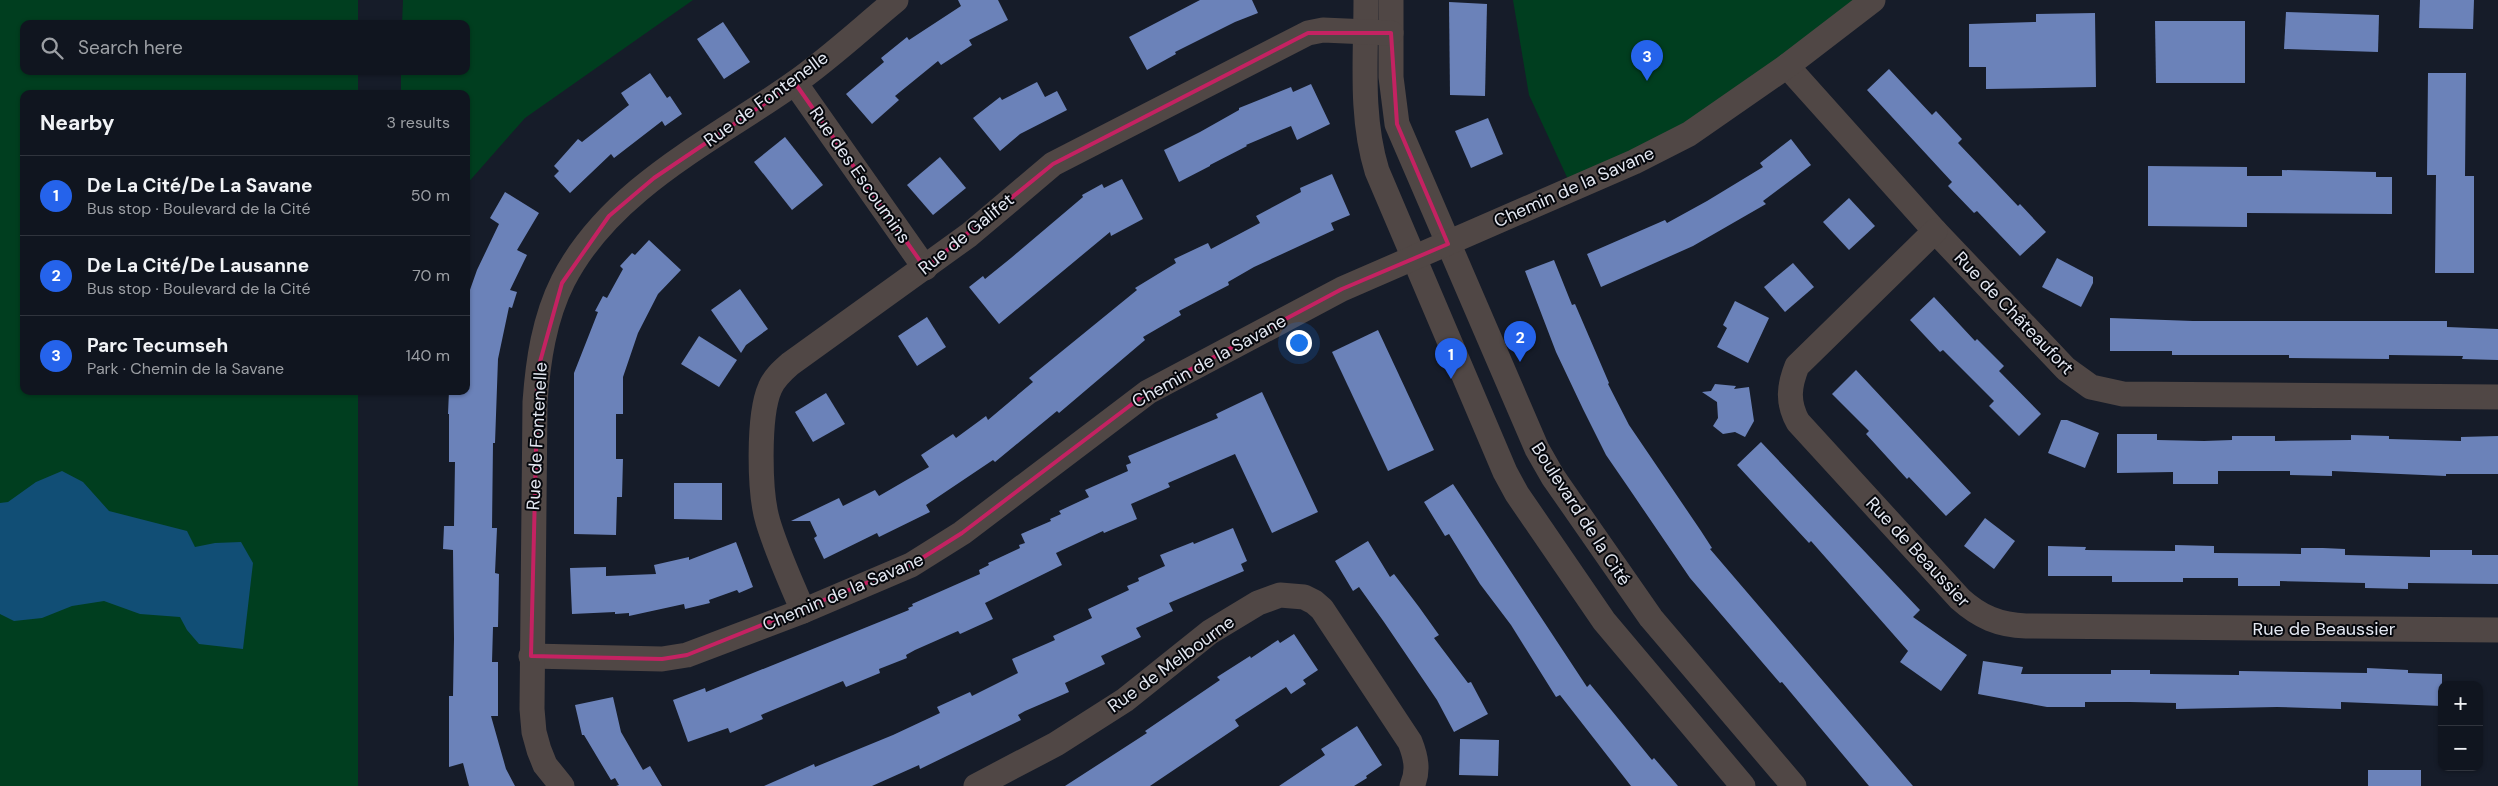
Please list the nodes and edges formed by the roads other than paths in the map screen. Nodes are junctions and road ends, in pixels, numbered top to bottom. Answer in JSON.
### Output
{"nodes":[{"id":1,"x":896,"y":0,"type":"edge"},
{"id":2,"x":1366,"y":0,"type":"edge"},
{"id":3,"x":1391,"y":0,"type":"edge"},
{"id":4,"x":1873,"y":0,"type":"edge"},
{"id":5,"x":1366,"y":31,"type":"junction"},
{"id":6,"x":1391,"y":33,"type":"junction"},
{"id":7,"x":1787,"y":66,"type":"junction"},
{"id":8,"x":795,"y":83,"type":"junction"},
{"id":9,"x":1935,"y":232,"type":"junction"},
{"id":10,"x":1448,"y":244,"type":"junction"},
{"id":11,"x":1414,"y":258,"type":"junction"},
{"id":12,"x":925,"y":268,"type":"junction"},
{"id":13,"x":2498,"y":397,"type":"edge"},
{"id":14,"x":803,"y":611,"type":"junction"},
{"id":15,"x":2498,"y":630,"type":"edge"},
{"id":16,"x":531,"y":656,"type":"junction"},
{"id":17,"x":562,"y":786,"type":"edge"},
{"id":18,"x":976,"y":786,"type":"edge"},
{"id":19,"x":1412,"y":786,"type":"edge"},
{"id":20,"x":1743,"y":786,"type":"edge"},
{"id":21,"x":1794,"y":786,"type":"edge"}],
"edges":[{"from":1,"to":8,"type":"street","name":"Rue de Fontenelle"},
{"from":2,"to":5,"type":"street"},
{"from":3,"to":6,"type":"street","name":"Boulevard de la Cité"},
{"from":4,"to":7,"type":"street","name":"Chemin de la Savane"},
{"from":5,"to":6,"type":"street","name":"Rue de Galifet"},
{"from":5,"to":11,"type":"street"},
{"from":5,"to":12,"type":"street","name":"Rue de Galifet"},
{"from":6,"to":10,"type":"street","name":"Boulevard de la Cité"},
{"from":7,"to":9,"type":"street","name":"Rue de Châteaufort"},
{"from":7,"to":10,"type":"street","name":"Chemin de la Savane"},
{"from":8,"to":12,"type":"street","name":"Rue des Escoumins"},
{"from":8,"to":16,"type":"street","name":"Rue de Fontenelle"},
{"from":9,"to":13,"type":"street","name":"Rue de Châteaufort"},
{"from":9,"to":15,"type":"street","name":"Rue de Beaussier"},
{"from":10,"to":11,"type":"street","name":"Chemin de la Savane"},
{"from":10,"to":21,"type":"street","name":"Boulevard de la Cité"},
{"from":11,"to":14,"type":"street","name":"Chemin de la Savane"},
{"from":11,"to":20,"type":"street"},
{"from":12,"to":14,"type":"street","name":"Rue de Galifet"},
{"from":14,"to":16,"type":"street","name":"Chemin de la Savane"},
{"from":16,"to":17,"type":"street","name":"Rue de Fontenelle"},
{"from":18,"to":19,"type":"street","name":"Rue de Melbourne"}]}
